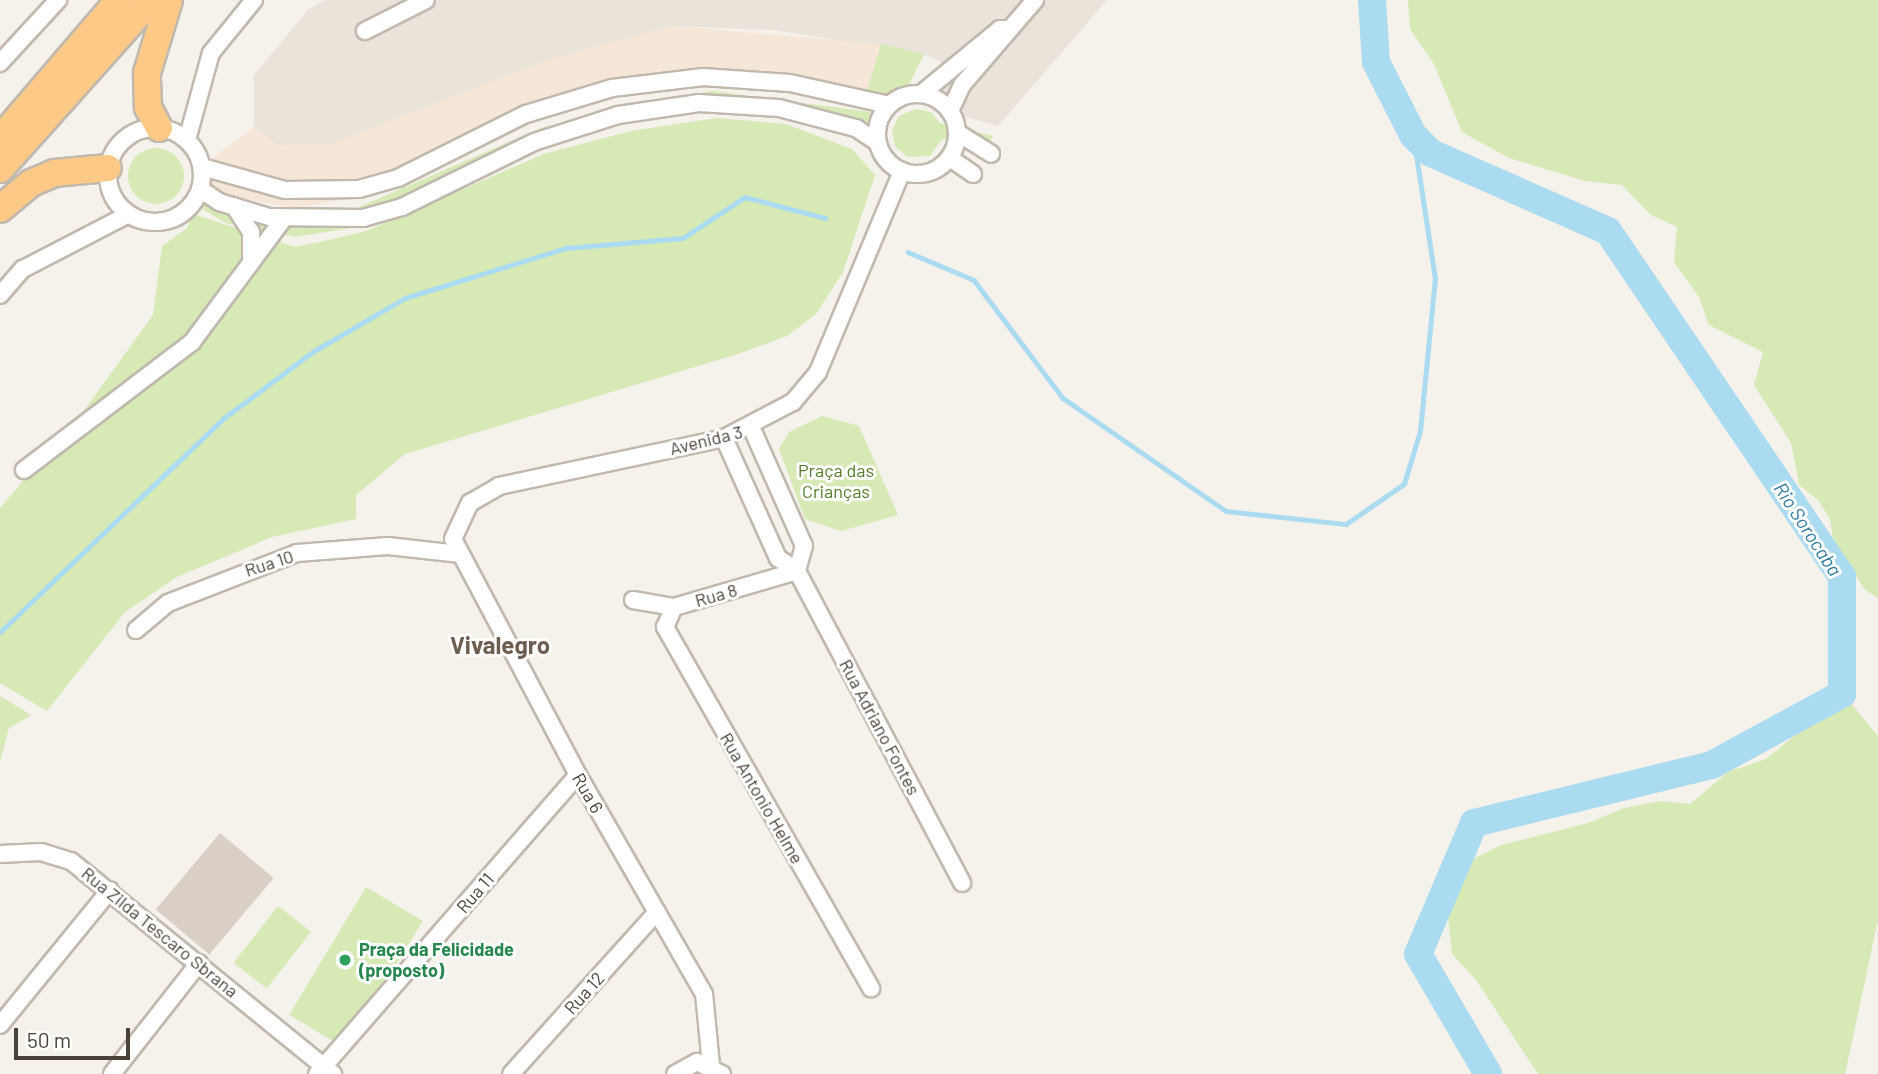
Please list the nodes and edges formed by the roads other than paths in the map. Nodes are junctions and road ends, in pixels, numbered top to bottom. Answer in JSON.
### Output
{"nodes":[{"id":1,"x":58,"y":0,"type":"edge"},
{"id":2,"x":119,"y":0,"type":"edge"},
{"id":3,"x":151,"y":0,"type":"edge"},
{"id":4,"x":169,"y":0,"type":"edge"},
{"id":5,"x":254,"y":0,"type":"edge"},
{"id":6,"x":426,"y":0,"type":"edge"},
{"id":7,"x":1035,"y":0,"type":"edge"},
{"id":8,"x":1009,"y":29,"type":"junction"},
{"id":9,"x":365,"y":31,"type":"dead end"},
{"id":10,"x":0,"y":63,"type":"edge"},
{"id":11,"x":921,"y":93,"type":"junction"},
{"id":12,"x":888,"y":105,"type":"junction"},
{"id":13,"x":950,"y":111,"type":"junction"},
{"id":14,"x":159,"y":128,"type":"junction"},
{"id":15,"x":958,"y":133,"type":"junction"},
{"id":16,"x":0,"y":139,"type":"edge"},
{"id":17,"x":187,"y":140,"type":"junction"},
{"id":18,"x":877,"y":142,"type":"junction"},
{"id":19,"x":991,"y":154,"type":"dead end"},
{"id":20,"x":950,"y":158,"type":"junction"},
{"id":21,"x":202,"y":167,"type":"junction"},
{"id":22,"x":108,"y":168,"type":"junction"},
{"id":23,"x":0,"y":169,"type":"edge"},
{"id":24,"x":902,"y":172,"type":"junction"},
{"id":25,"x":973,"y":174,"type":"dead end"},
{"id":26,"x":200,"y":189,"type":"junction"},
{"id":27,"x":234,"y":206,"type":"junction"},
{"id":28,"x":0,"y":209,"type":"edge"},
{"id":29,"x":129,"y":214,"type":"junction"},
{"id":30,"x":284,"y":218,"type":"junction"},
{"id":31,"x":251,"y":263,"type":"junction"},
{"id":32,"x":0,"y":295,"type":"edge"},
{"id":33,"x":752,"y":429,"type":"junction"},
{"id":34,"x":724,"y":438,"type":"junction"},
{"id":35,"x":24,"y":470,"type":"dead end"},
{"id":36,"x":793,"y":522,"type":"junction"},
{"id":37,"x":458,"y":523,"type":"joint"},
{"id":38,"x":768,"y":532,"type":"junction"},
{"id":39,"x":459,"y":554,"type":"junction"},
{"id":40,"x":797,"y":571,"type":"junction"},
{"id":41,"x":633,"y":600,"type":"dead end"},
{"id":42,"x":674,"y":607,"type":"junction"},
{"id":43,"x":136,"y":630,"type":"dead end"},
{"id":44,"x":578,"y":775,"type":"junction"},
{"id":45,"x":0,"y":854,"type":"edge"},
{"id":46,"x":962,"y":883,"type":"dead end"},
{"id":47,"x":110,"y":890,"type":"junction"},
{"id":48,"x":657,"y":912,"type":"junction"},
{"id":49,"x":199,"y":963,"type":"junction"},
{"id":50,"x":871,"y":988,"type":"dead end"},
{"id":51,"x":0,"y":1025,"type":"edge"},
{"id":52,"x":716,"y":1070,"type":"edge"},
{"id":53,"x":325,"y":1071,"type":"edge"},
{"id":54,"x":112,"y":1074,"type":"edge"},
{"id":55,"x":511,"y":1074,"type":"edge"},
{"id":56,"x":675,"y":1074,"type":"edge"}],
"edges":[{"from":1,"to":10,"type":"street"},
{"from":2,"to":16,"type":"highway"},
{"from":3,"to":23,"type":"highway"},
{"from":4,"to":14,"type":"highway"},
{"from":5,"to":17,"type":"street"},
{"from":6,"to":9,"type":"street"},
{"from":7,"to":8,"type":"street"},
{"from":8,"to":11,"type":"street"},
{"from":8,"to":13,"type":"street"},
{"from":11,"to":12,"type":"street"},
{"from":11,"to":13,"type":"street"},
{"from":12,"to":18,"type":"street"},
{"from":12,"to":21,"type":"street"},
{"from":13,"to":15,"type":"street"},
{"from":14,"to":17,"type":"street"},
{"from":14,"to":22,"type":"street"},
{"from":15,"to":19,"type":"street"},
{"from":15,"to":20,"type":"street"},
{"from":17,"to":21,"type":"street"},
{"from":18,"to":24,"type":"street"},
{"from":18,"to":30,"type":"street"},
{"from":20,"to":24,"type":"street"},
{"from":20,"to":25,"type":"street"},
{"from":21,"to":26,"type":"street"},
{"from":22,"to":28,"type":"highway"},
{"from":22,"to":29,"type":"street"},
{"from":24,"to":33,"type":"street","name":"Avenida 3"},
{"from":26,"to":27,"type":"street"},
{"from":26,"to":29,"type":"street"},
{"from":27,"to":30,"type":"street"},
{"from":27,"to":31,"type":"street"},
{"from":29,"to":32,"type":"street"},
{"from":30,"to":31,"type":"street"},
{"from":31,"to":35,"type":"street"},
{"from":33,"to":34,"type":"street","name":"Avenida 3"},
{"from":33,"to":36,"type":"street"},
{"from":34,"to":37,"type":"street","name":"Avenida 3"},
{"from":34,"to":38,"type":"street","name":"Rua Adriano Fontes"},
{"from":36,"to":38,"type":"street"},
{"from":36,"to":40,"type":"street"},
{"from":37,"to":39,"type":"street","name":"Rua 6"},
{"from":38,"to":40,"type":"street","name":"Rua Adriano Fontes"},
{"from":39,"to":43,"type":"street","name":"Rua 10"},
{"from":39,"to":44,"type":"street","name":"Rua 6"},
{"from":40,"to":42,"type":"street","name":"Rua 8"},
{"from":40,"to":46,"type":"street","name":"Rua Adriano Fontes"},
{"from":41,"to":42,"type":"street","name":"Rua 8"},
{"from":42,"to":50,"type":"street","name":"Rua Antonio Helme"},
{"from":44,"to":48,"type":"street","name":"Rua 6"},
{"from":44,"to":53,"type":"street","name":"Rua 11"},
{"from":45,"to":47,"type":"street","name":"Rua Zilda Tescaro Sbrana"},
{"from":47,"to":49,"type":"street","name":"Rua Zilda Tescaro Sbrana"},
{"from":47,"to":51,"type":"street"},
{"from":48,"to":52,"type":"street","name":"Rua 6"},
{"from":48,"to":55,"type":"street","name":"Rua 12"},
{"from":49,"to":53,"type":"street","name":"Rua Zilda Tescaro Sbrana"},
{"from":49,"to":54,"type":"street"},
{"from":52,"to":56,"type":"street"}]}
